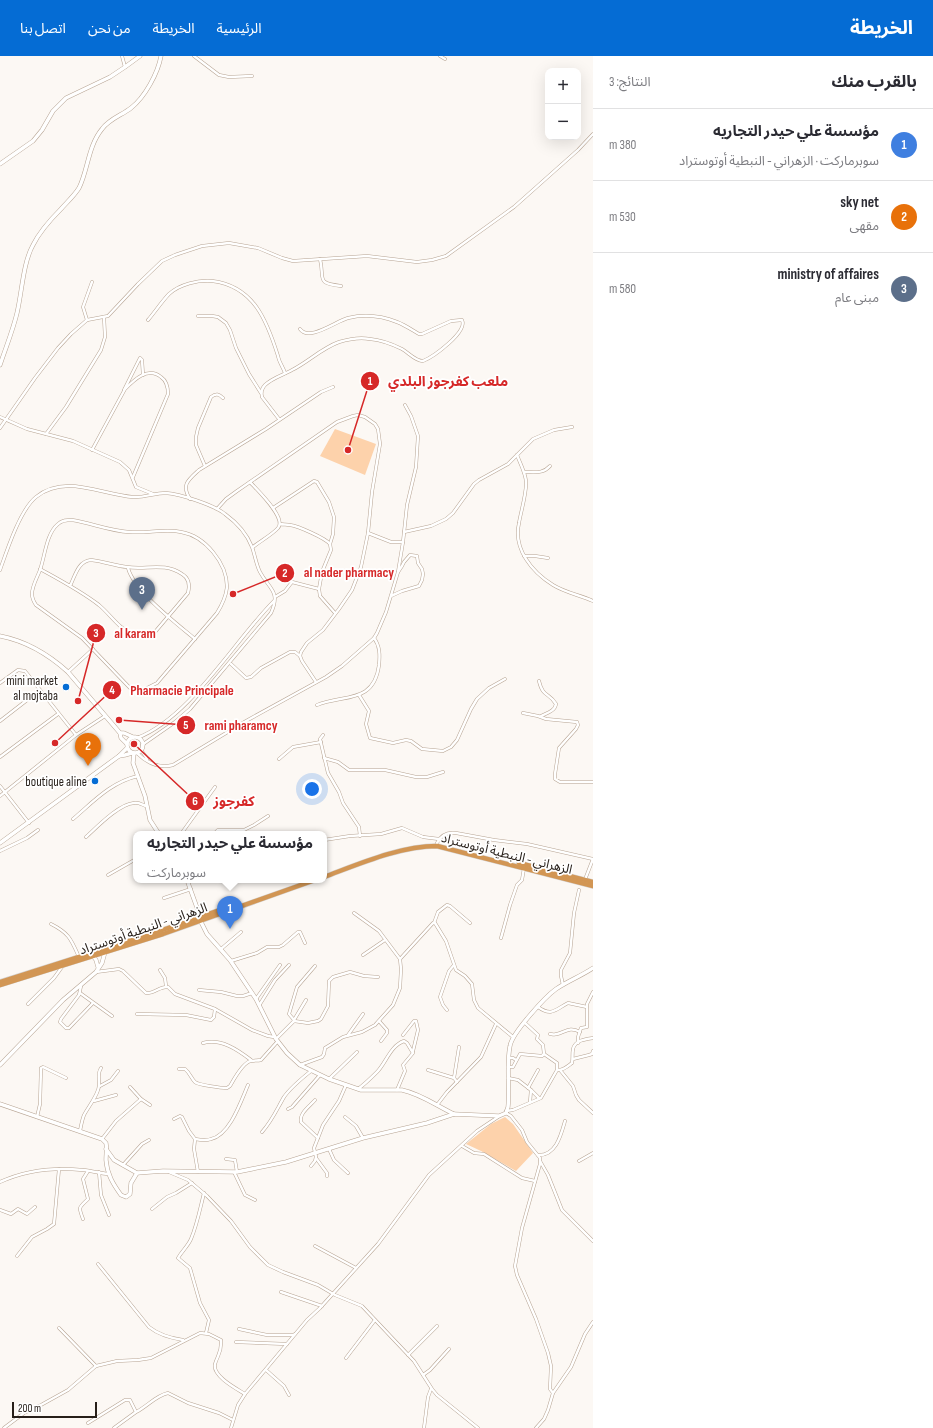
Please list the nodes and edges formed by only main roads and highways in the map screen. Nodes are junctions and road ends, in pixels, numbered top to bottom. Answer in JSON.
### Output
{"nodes":[{"id":1,"x":545,"y":872,"type":"junction"},
{"id":2,"x":327,"y":875,"type":"edge"},
{"id":3,"x":327,"y":875,"type":"edge"},
{"id":4,"x":593,"y":882,"type":"edge"},
{"id":5,"x":299,"y":883,"type":"edge"},
{"id":6,"x":306,"y":883,"type":"edge"},
{"id":7,"x":593,"y":886,"type":"edge"},
{"id":8,"x":200,"y":918,"type":"junction"},
{"id":9,"x":140,"y":939,"type":"junction"},
{"id":10,"x":0,"y":982,"type":"edge"},
{"id":11,"x":0,"y":986,"type":"edge"}],
"edges":[{"from":1,"to":2,"type":"highway","name":"الزهراني - النبطية أوتوستراد"},
{"from":1,"to":3,"type":"highway","name":"الزهراني - النبطية أوتوستراد"},
{"from":1,"to":4,"type":"highway","name":"الزهراني - النبطية أوتوستراد"},
{"from":1,"to":7,"type":"highway","name":"الزهراني - النبطية أوتوستراد"},
{"from":5,"to":8,"type":"highway","name":"الزهراني - النبطية أوتوستراد"},
{"from":6,"to":8,"type":"highway","name":"الزهراني - النبطية أوتوستراد"},
{"from":8,"to":9,"type":"highway","name":"الزهراني - النبطية أوتوستراد"},
{"from":9,"to":10,"type":"highway","name":"الزهراني - النبطية أوتوستراد"},
{"from":9,"to":11,"type":"highway","name":"الزهراني - النبطية أوتوستراد"}]}
